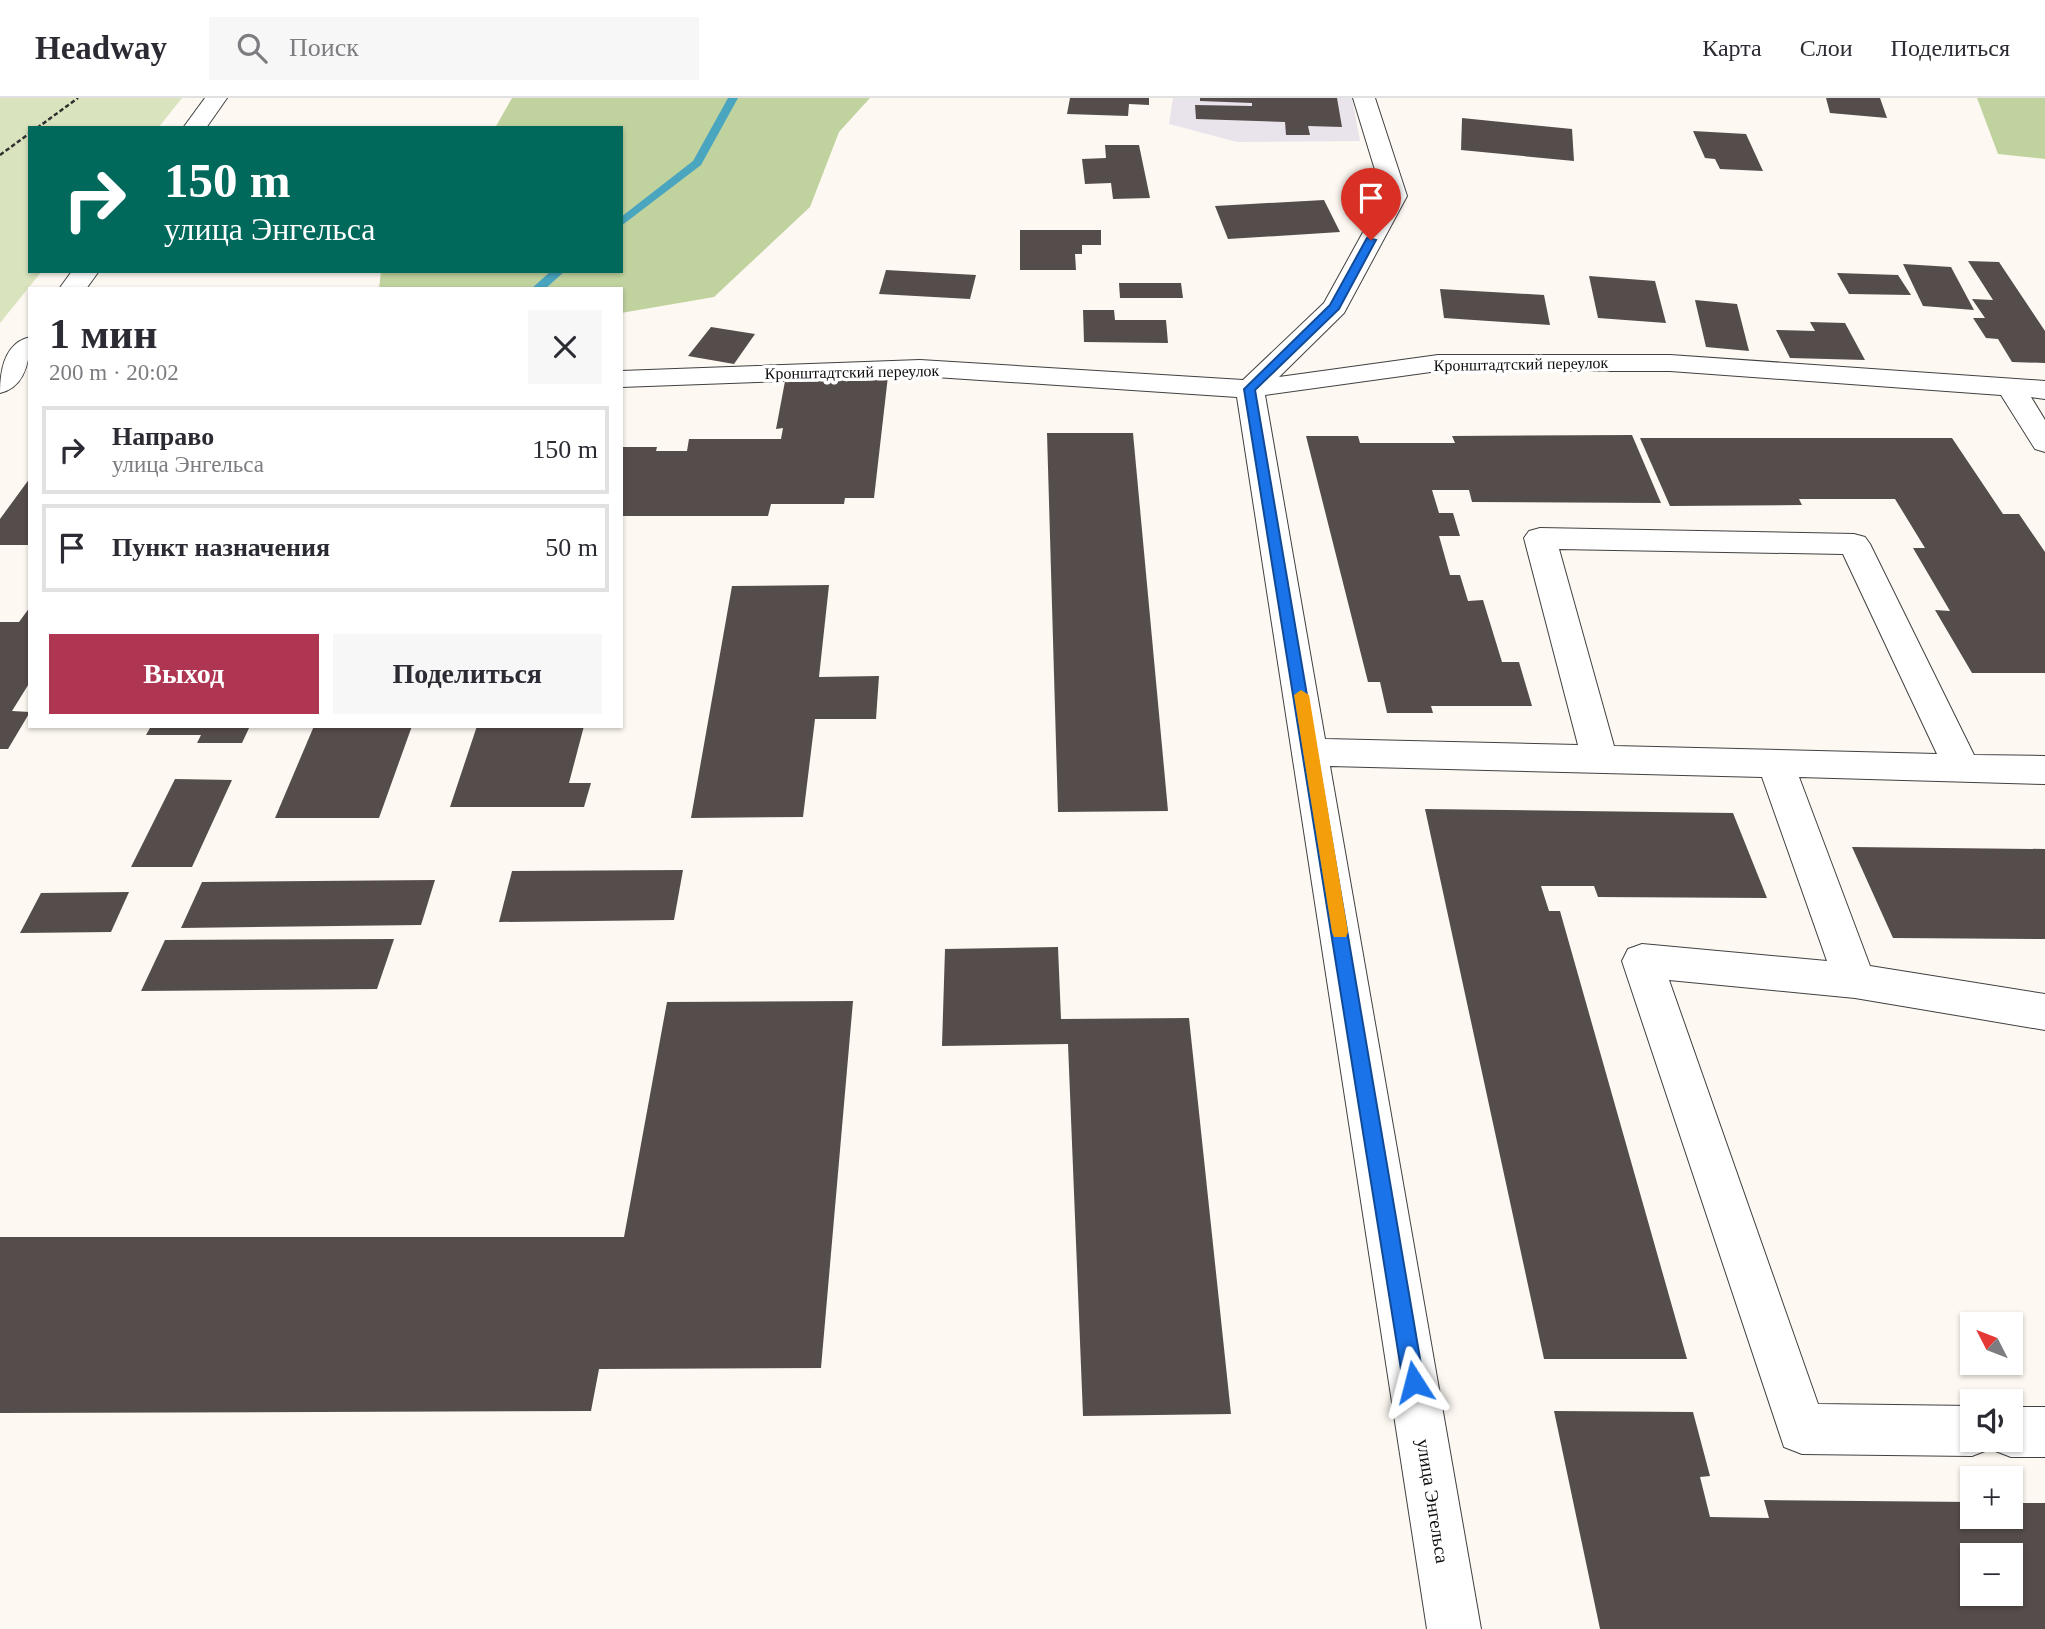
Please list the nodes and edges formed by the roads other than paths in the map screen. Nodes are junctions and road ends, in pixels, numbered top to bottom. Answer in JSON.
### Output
{"nodes":[{"id":1,"x":216,"y":98,"type":"edge"},
{"id":2,"x":1364,"y":98,"type":"edge"},
{"id":3,"x":195,"y":126,"type":"edge"},
{"id":4,"x":84,"y":273,"type":"edge"},
{"id":5,"x":74,"y":287,"type":"edge"},
{"id":6,"x":28,"y":348,"type":"edge"},
{"id":7,"x":623,"y":379,"type":"edge"},
{"id":8,"x":0,"y":385,"type":"edge"},
{"id":9,"x":2011,"y":388,"type":"junction"},
{"id":10,"x":1250,"y":389,"type":"junction"},
{"id":11,"x":2045,"y":390,"type":"edge"},
{"id":12,"x":2045,"y":443,"type":"edge"},
{"id":13,"x":1311,"y":752,"type":"junction"},
{"id":14,"x":1600,"y":759,"type":"junction"},
{"id":15,"x":1775,"y":763,"type":"junction"},
{"id":16,"x":1962,"y":768,"type":"junction"},
{"id":17,"x":2045,"y":770,"type":"edge"},
{"id":18,"x":1856,"y":981,"type":"junction"},
{"id":19,"x":2045,"y":1012,"type":"edge"},
{"id":20,"x":1960,"y":1431,"type":"edge"},
{"id":21,"x":2023,"y":1432,"type":"edge"},
{"id":22,"x":2045,"y":1432,"type":"edge"},
{"id":23,"x":1454,"y":1629,"type":"edge"}],
"edges":[{"from":1,"to":3,"type":"street"},
{"from":2,"to":10,"type":"street"},
{"from":4,"to":5,"type":"street"},
{"from":6,"to":8,"type":"street"},
{"from":7,"to":10,"type":"street","name":"Кронштадтский переулок"},
{"from":9,"to":10,"type":"street","name":"Кронштадтский переулок"},
{"from":9,"to":11,"type":"street","name":"Кронштадтский переулок"},
{"from":9,"to":12,"type":"street"},
{"from":10,"to":13,"type":"street","name":"улица Энгельса"},
{"from":13,"to":14,"type":"street"},
{"from":13,"to":23,"type":"street","name":"улица Энгельса"},
{"from":14,"to":15,"type":"street"},
{"from":14,"to":16,"type":"street"},
{"from":15,"to":16,"type":"street"},
{"from":15,"to":18,"type":"street"},
{"from":16,"to":17,"type":"street"},
{"from":18,"to":19,"type":"street"},
{"from":18,"to":20,"type":"street"},
{"from":21,"to":22,"type":"street"}]}
